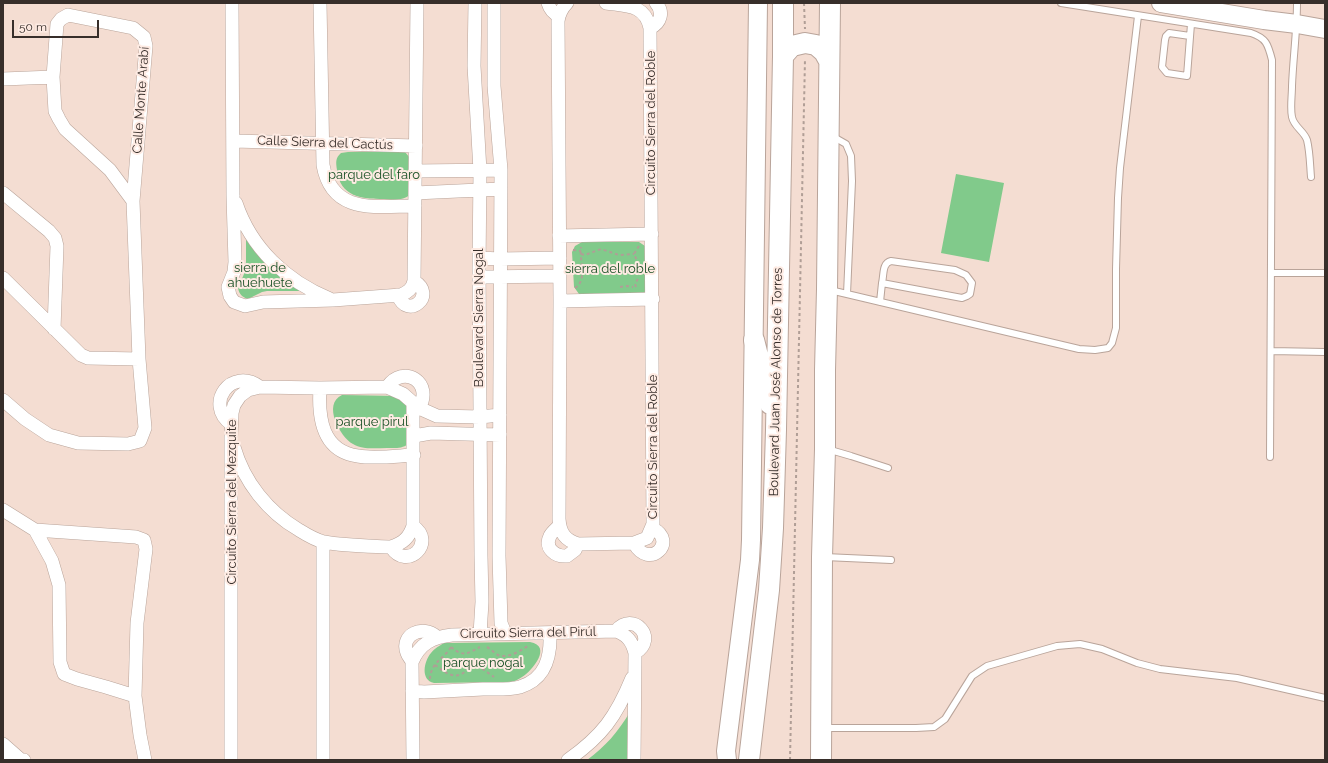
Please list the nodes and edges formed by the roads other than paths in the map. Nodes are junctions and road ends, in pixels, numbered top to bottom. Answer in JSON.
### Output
{"nodes":[{"id":1,"x":232,"y":3,"type":"edge"},
{"id":2,"x":320,"y":3,"type":"edge"},
{"id":3,"x":417,"y":3,"type":"edge"},
{"id":4,"x":475,"y":3,"type":"edge"},
{"id":5,"x":494,"y":3,"type":"edge"},
{"id":6,"x":548,"y":3,"type":"edge"},
{"id":7,"x":567,"y":3,"type":"edge"},
{"id":8,"x":606,"y":3,"type":"edge"},
{"id":9,"x":656,"y":3,"type":"edge"},
{"id":10,"x":758,"y":3,"type":"edge"},
{"id":11,"x":783,"y":3,"type":"edge"},
{"id":12,"x":830,"y":3,"type":"edge"},
{"id":13,"x":1061,"y":3,"type":"edge"},
{"id":14,"x":1162,"y":3,"type":"edge"},
{"id":15,"x":1297,"y":3,"type":"edge"},
{"id":16,"x":635,"y":5,"type":"edge"},
{"id":17,"x":559,"y":16,"type":"junction"},
{"id":18,"x":1138,"y":16,"type":"junction"},
{"id":19,"x":1191,"y":24,"type":"junction"},
{"id":20,"x":1297,"y":24,"type":"junction"},
{"id":21,"x":650,"y":28,"type":"junction"},
{"id":22,"x":1325,"y":29,"type":"edge"},
{"id":23,"x":1190,"y":36,"type":"junction"},
{"id":24,"x":783,"y":56,"type":"junction"},
{"id":25,"x":829,"y":61,"type":"junction"},
{"id":26,"x":53,"y":78,"type":"junction"},
{"id":27,"x":3,"y":79,"type":"edge"},
{"id":28,"x":828,"y":134,"type":"junction"},
{"id":29,"x":234,"y":140,"type":"junction"},
{"id":30,"x":323,"y":143,"type":"junction"},
{"id":31,"x":416,"y":146,"type":"junction"},
{"id":32,"x":480,"y":170,"type":"junction"},
{"id":33,"x":501,"y":170,"type":"junction"},
{"id":34,"x":415,"y":171,"type":"junction"},
{"id":35,"x":1311,"y":177,"type":"dead end"},
{"id":36,"x":501,"y":189,"type":"junction"},
{"id":37,"x":480,"y":190,"type":"junction"},
{"id":38,"x":3,"y":193,"type":"edge"},
{"id":39,"x":415,"y":193,"type":"junction"},
{"id":40,"x":233,"y":196,"type":"junction"},
{"id":41,"x":134,"y":201,"type":"junction"},
{"id":42,"x":415,"y":206,"type":"junction"},
{"id":43,"x":652,"y":234,"type":"junction"},
{"id":44,"x":559,"y":236,"type":"junction"},
{"id":45,"x":479,"y":258,"type":"junction"},
{"id":46,"x":560,"y":258,"type":"junction"},
{"id":47,"x":500,"y":259,"type":"junction"},
{"id":48,"x":1271,"y":273,"type":"junction"},
{"id":49,"x":1325,"y":273,"type":"edge"},
{"id":50,"x":560,"y":276,"type":"junction"},
{"id":51,"x":479,"y":277,"type":"junction"},
{"id":52,"x":500,"y":277,"type":"junction"},
{"id":53,"x":3,"y":278,"type":"edge"},
{"id":54,"x":882,"y":283,"type":"junction"},
{"id":55,"x":827,"y":289,"type":"junction"},
{"id":56,"x":847,"y":294,"type":"junction"},
{"id":57,"x":653,"y":299,"type":"junction"},
{"id":58,"x":333,"y":300,"type":"junction"},
{"id":59,"x":560,"y":301,"type":"junction"},
{"id":60,"x":880,"y":302,"type":"junction"},
{"id":61,"x":54,"y":330,"type":"junction"},
{"id":62,"x":754,"y":340,"type":"junction"},
{"id":63,"x":1271,"y":351,"type":"junction"},
{"id":64,"x":1325,"y":352,"type":"edge"},
{"id":65,"x":139,"y":359,"type":"junction"},
{"id":66,"x":386,"y":387,"type":"junction"},
{"id":67,"x":320,"y":388,"type":"junction"},
{"id":68,"x":3,"y":400,"type":"edge"},
{"id":69,"x":416,"y":405,"type":"junction"},
{"id":70,"x":500,"y":415,"type":"junction"},
{"id":71,"x":480,"y":417,"type":"junction"},
{"id":72,"x":231,"y":430,"type":"junction"},
{"id":73,"x":776,"y":430,"type":"junction"},
{"id":74,"x":480,"y":434,"type":"junction"},
{"id":75,"x":500,"y":435,"type":"junction"},
{"id":76,"x":414,"y":436,"type":"junction"},
{"id":77,"x":826,"y":449,"type":"junction"},
{"id":78,"x":414,"y":455,"type":"junction"},
{"id":79,"x":1270,"y":457,"type":"dead end"},
{"id":80,"x":888,"y":468,"type":"dead end"},
{"id":81,"x":3,"y":510,"type":"edge"},
{"id":82,"x":559,"y":526,"type":"junction"},
{"id":83,"x":652,"y":528,"type":"junction"},
{"id":84,"x":35,"y":530,"type":"junction"},
{"id":85,"x":323,"y":542,"type":"junction"},
{"id":86,"x":634,"y":543,"type":"junction"},
{"id":87,"x":578,"y":544,"type":"junction"},
{"id":88,"x":822,"y":557,"type":"junction"},
{"id":89,"x":890,"y":560,"type":"dead end"},
{"id":90,"x":505,"y":633,"type":"junction"},
{"id":91,"x":550,"y":633,"type":"junction"},
{"id":92,"x":480,"y":634,"type":"junction"},
{"id":93,"x":634,"y":672,"type":"junction"},
{"id":94,"x":412,"y":691,"type":"junction"},
{"id":95,"x":135,"y":696,"type":"junction"},
{"id":96,"x":1325,"y":698,"type":"edge"},
{"id":97,"x":821,"y":728,"type":"junction"},
{"id":98,"x":3,"y":744,"type":"edge"},
{"id":99,"x":751,"y":754,"type":"edge"},
{"id":100,"x":820,"y":756,"type":"edge"},
{"id":101,"x":3,"y":759,"type":"edge"},
{"id":102,"x":22,"y":760,"type":"edge"},
{"id":103,"x":145,"y":760,"type":"edge"},
{"id":104,"x":231,"y":760,"type":"edge"},
{"id":105,"x":323,"y":760,"type":"edge"},
{"id":106,"x":413,"y":760,"type":"edge"},
{"id":107,"x":568,"y":760,"type":"edge"},
{"id":108,"x":634,"y":760,"type":"edge"},
{"id":109,"x":727,"y":760,"type":"edge"}],
"edges":[{"from":1,"to":29,"type":"street"},
{"from":2,"to":30,"type":"street"},
{"from":3,"to":31,"type":"street"},
{"from":4,"to":32,"type":"street","name":"Boulevard Sierra Nogal"},
{"from":5,"to":33,"type":"street","name":"Boulevard Sierra Nogal"},
{"from":6,"to":17,"type":"street"},
{"from":7,"to":17,"type":"street"},
{"from":8,"to":16,"type":"street","name":"Circuito Sierra del Roble"},
{"from":9,"to":21,"type":"street"},
{"from":10,"to":62,"type":"street"},
{"from":11,"to":24,"type":"main road","name":"Boulevard Juan José Alonso de Torres"},
{"from":12,"to":25,"type":"main road"},
{"from":13,"to":18,"type":"lane"},
{"from":14,"to":20,"type":"street"},
{"from":15,"to":20,"type":"lane"},
{"from":16,"to":21,"type":"street","name":"Circuito Sierra del Roble"},
{"from":17,"to":44,"type":"street"},
{"from":18,"to":19,"type":"lane"},
{"from":18,"to":60,"type":"lane"},
{"from":19,"to":23,"type":"lane"},
{"from":19,"to":48,"type":"lane"},
{"from":20,"to":22,"type":"street"},
{"from":20,"to":35,"type":"lane"},
{"from":21,"to":43,"type":"street","name":"Circuito Sierra del Roble"},
{"from":23,"to":23,"type":"lane"},
{"from":24,"to":25,"type":"main road"},
{"from":24,"to":73,"type":"main road","name":"Boulevard Juan José Alonso de Torres"},
{"from":25,"to":28,"type":"main road"},
{"from":26,"to":27,"type":"street"},
{"from":26,"to":41,"type":"street","name":"Calle Monte Arabí"},
{"from":26,"to":41,"type":"street","name":"Calle Monte Arabí"},
{"from":28,"to":55,"type":"main road"},
{"from":28,"to":56,"type":"lane"},
{"from":29,"to":30,"type":"street","name":"Calle Sierra del Cactús"},
{"from":29,"to":40,"type":"street"},
{"from":30,"to":31,"type":"street","name":"Calle Sierra del Cactús"},
{"from":30,"to":42,"type":"street"},
{"from":31,"to":34,"type":"street"},
{"from":32,"to":33,"type":"street"},
{"from":32,"to":34,"type":"street"},
{"from":32,"to":37,"type":"street","name":"Boulevard Sierra Nogal"},
{"from":33,"to":36,"type":"street","name":"Boulevard Sierra Nogal"},
{"from":34,"to":39,"type":"street"},
{"from":36,"to":37,"type":"street"},
{"from":36,"to":47,"type":"street","name":"Boulevard Sierra Nogal"},
{"from":37,"to":39,"type":"street"},
{"from":37,"to":45,"type":"street","name":"Boulevard Sierra Nogal"},
{"from":38,"to":61,"type":"street"},
{"from":39,"to":42,"type":"street"},
{"from":40,"to":58,"type":"street"},
{"from":40,"to":58,"type":"street"},
{"from":41,"to":65,"type":"street","name":"Calle Monte Arabí"},
{"from":42,"to":58,"type":"street"},
{"from":43,"to":44,"type":"street"},
{"from":43,"to":57,"type":"street","name":"Circuito Sierra del Roble"},
{"from":44,"to":46,"type":"street"},
{"from":45,"to":47,"type":"street"},
{"from":45,"to":51,"type":"street","name":"Boulevard Sierra Nogal"},
{"from":46,"to":47,"type":"street"},
{"from":46,"to":50,"type":"street"},
{"from":47,"to":52,"type":"street","name":"Boulevard Sierra Nogal"},
{"from":48,"to":49,"type":"lane"},
{"from":48,"to":63,"type":"lane"},
{"from":50,"to":52,"type":"street"},
{"from":50,"to":59,"type":"street"},
{"from":51,"to":52,"type":"street"},
{"from":51,"to":71,"type":"street","name":"Boulevard Sierra Nogal"},
{"from":52,"to":70,"type":"street","name":"Boulevard Sierra Nogal"},
{"from":53,"to":61,"type":"street"},
{"from":54,"to":54,"type":"lane"},
{"from":54,"to":60,"type":"lane"},
{"from":55,"to":56,"type":"lane"},
{"from":55,"to":77,"type":"main road"},
{"from":56,"to":60,"type":"lane"},
{"from":57,"to":59,"type":"street"},
{"from":57,"to":83,"type":"street","name":"Circuito Sierra del Roble"},
{"from":59,"to":82,"type":"street"},
{"from":61,"to":65,"type":"street"},
{"from":62,"to":73,"type":"main road"},
{"from":62,"to":109,"type":"street"},
{"from":63,"to":64,"type":"lane"},
{"from":63,"to":79,"type":"lane"},
{"from":65,"to":68,"type":"street","name":"Calle Monte Arabí"},
{"from":66,"to":67,"type":"street","name":"Circuito Sierra del Mezquite"},
{"from":66,"to":69,"type":"street","name":"Circuito Sierra del Mezquite"},
{"from":66,"to":69,"type":"street"},
{"from":67,"to":72,"type":"street","name":"Circuito Sierra del Mezquite"},
{"from":67,"to":78,"type":"street"},
{"from":69,"to":71,"type":"street","name":"Circuito Sierra del Mezquite"},
{"from":69,"to":76,"type":"street"},
{"from":70,"to":71,"type":"street","name":"Circuito Sierra del Mezquite"},
{"from":70,"to":75,"type":"street","name":"Boulevard Sierra Nogal"},
{"from":71,"to":74,"type":"street","name":"Boulevard Sierra Nogal"},
{"from":72,"to":85,"type":"street"},
{"from":72,"to":104,"type":"street","name":"Circuito Sierra del Mezquite"},
{"from":73,"to":99,"type":"main road","name":"Boulevard Juan José Alonso de Torres"},
{"from":74,"to":75,"type":"street"},
{"from":74,"to":76,"type":"street"},
{"from":74,"to":92,"type":"street","name":"Boulevard Sierra Nogal"},
{"from":75,"to":90,"type":"street","name":"Boulevard Sierra Nogal"},
{"from":76,"to":78,"type":"street"},
{"from":77,"to":80,"type":"lane"},
{"from":77,"to":88,"type":"main road"},
{"from":78,"to":85,"type":"street"},
{"from":81,"to":84,"type":"street"},
{"from":82,"to":87,"type":"street"},
{"from":82,"to":87,"type":"street"},
{"from":83,"to":86,"type":"street","name":"Circuito Sierra del Roble"},
{"from":83,"to":86,"type":"street"},
{"from":84,"to":95,"type":"street"},
{"from":84,"to":95,"type":"street"},
{"from":85,"to":105,"type":"street"},
{"from":86,"to":87,"type":"street"},
{"from":88,"to":89,"type":"lane"},
{"from":88,"to":97,"type":"main road"},
{"from":90,"to":91,"type":"street","name":"Circuito Sierra del Pirúl"},
{"from":90,"to":92,"type":"street","name":"Circuito Sierra del Pirúl"},
{"from":91,"to":93,"type":"street","name":"Circuito Sierra del Pirúl"},
{"from":91,"to":94,"type":"street"},
{"from":92,"to":94,"type":"street","name":"Circuito Sierra del Pirúl"},
{"from":93,"to":107,"type":"street"},
{"from":93,"to":108,"type":"street","name":"Circuito Sierra del Pirúl"},
{"from":94,"to":106,"type":"street","name":"Circuito Sierra del Pirúl"},
{"from":95,"to":103,"type":"street"},
{"from":96,"to":97,"type":"lane"},
{"from":97,"to":100,"type":"main road"},
{"from":98,"to":102,"type":"street"},
{"from":101,"to":102,"type":"street"}]}
